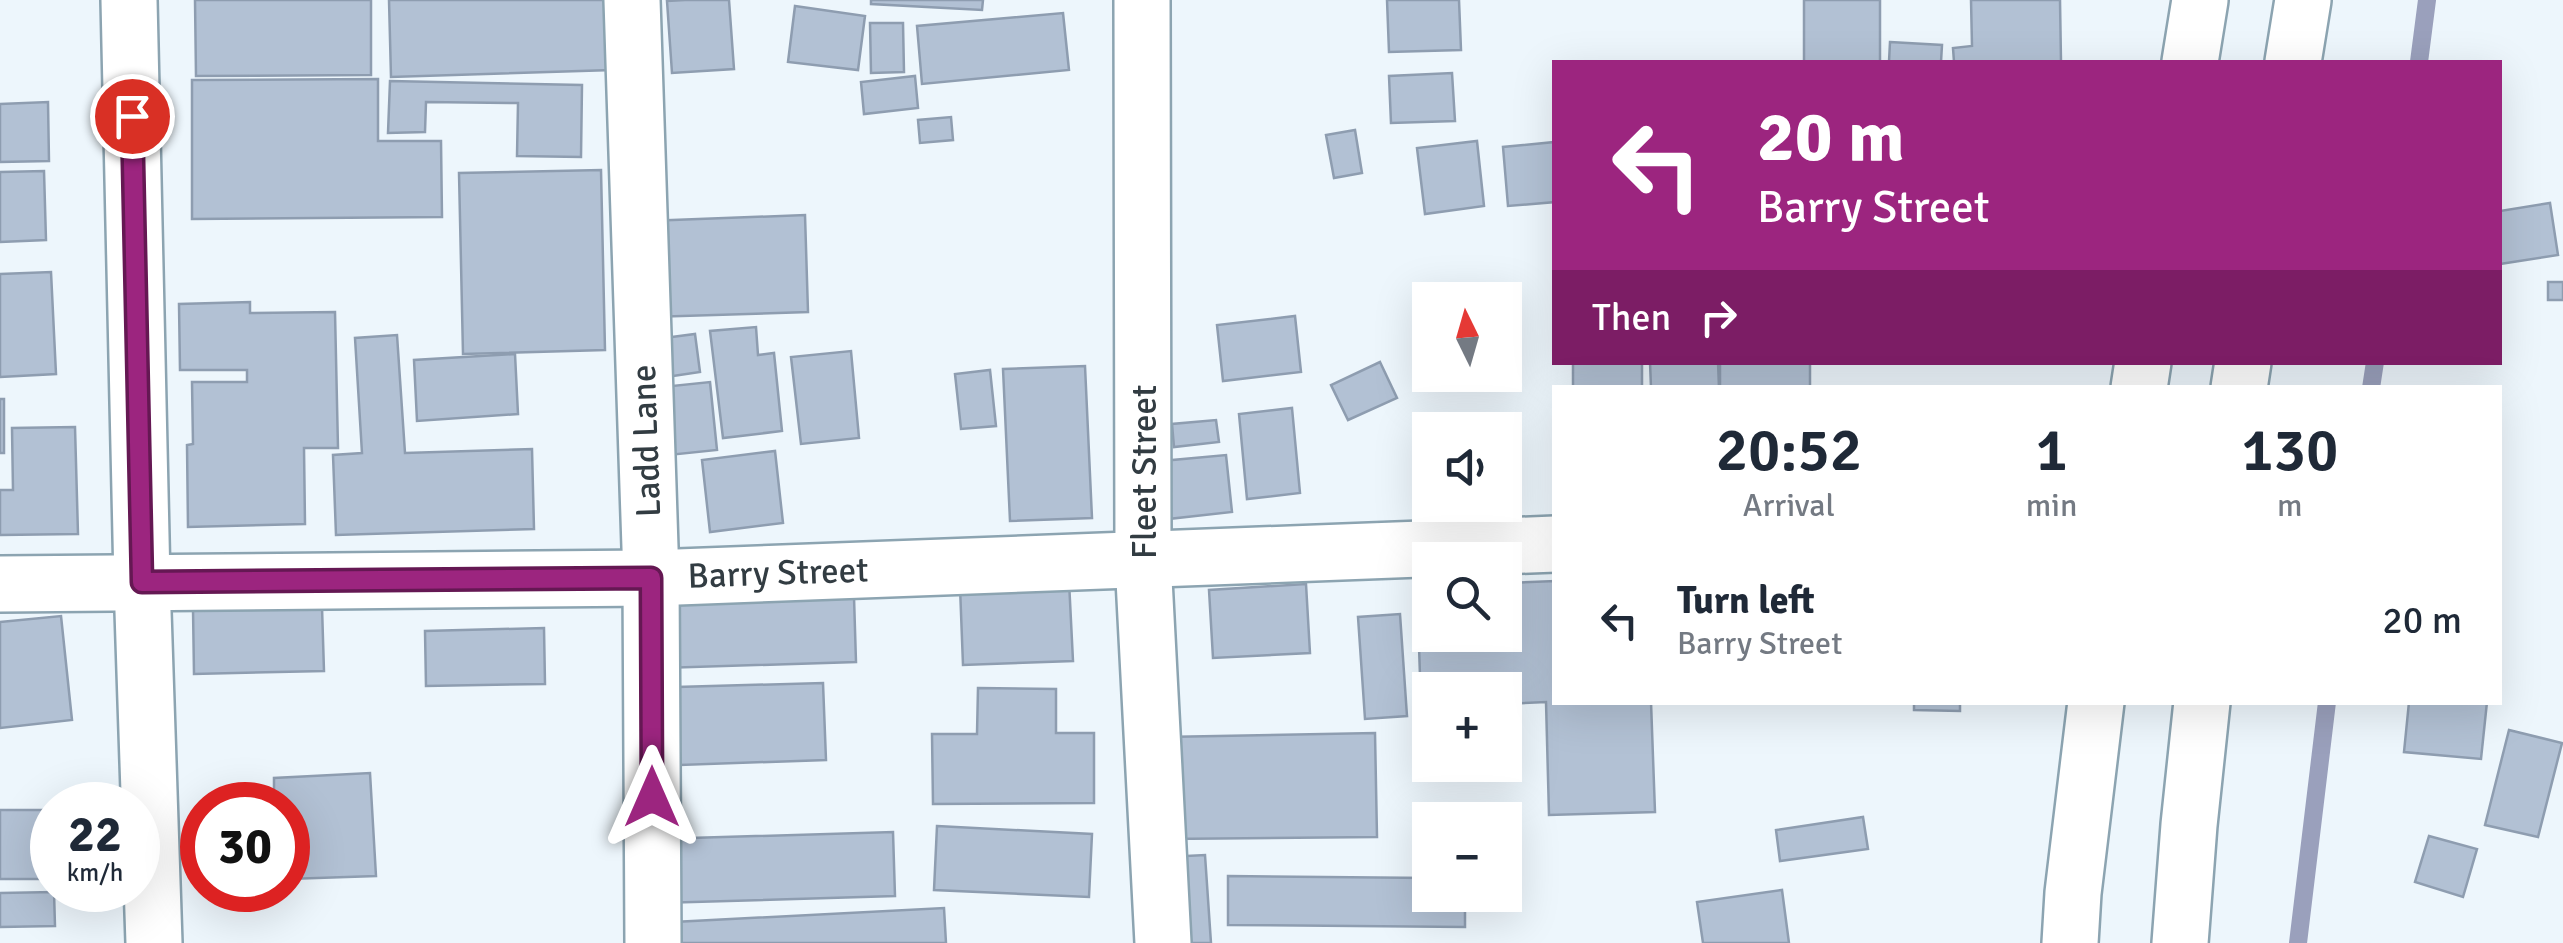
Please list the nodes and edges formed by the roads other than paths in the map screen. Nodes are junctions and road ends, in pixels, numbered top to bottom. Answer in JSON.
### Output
{"nodes":[{"id":1,"x":129,"y":0,"type":"edge"},
{"id":2,"x":632,"y":0,"type":"edge"},
{"id":3,"x":1142,"y":0,"type":"edge"},
{"id":4,"x":2200,"y":0,"type":"edge"},
{"id":5,"x":2303,"y":0,"type":"edge"},
{"id":6,"x":2190,"y":60,"type":"edge"},
{"id":7,"x":2293,"y":60,"type":"edge"},
{"id":8,"x":1552,"y":544,"type":"edge"},
{"id":9,"x":1143,"y":560,"type":"junction"},
{"id":10,"x":651,"y":578,"type":"junction"},
{"id":11,"x":142,"y":582,"type":"junction"},
{"id":12,"x":0,"y":584,"type":"edge"},
{"id":13,"x":2096,"y":705,"type":"edge"},
{"id":14,"x":2202,"y":705,"type":"edge"},
{"id":15,"x":154,"y":943,"type":"edge"},
{"id":16,"x":653,"y":943,"type":"edge"},
{"id":17,"x":1164,"y":943,"type":"edge"},
{"id":18,"x":2070,"y":943,"type":"edge"},
{"id":19,"x":2180,"y":943,"type":"edge"}],
"edges":[{"from":1,"to":11,"type":"street"},
{"from":2,"to":10,"type":"street","name":"Ladd Lane"},
{"from":3,"to":9,"type":"street","name":"Fleet Street"},
{"from":4,"to":6,"type":"street"},
{"from":5,"to":7,"type":"street"},
{"from":8,"to":9,"type":"street","name":"Barry Street"},
{"from":9,"to":10,"type":"street","name":"Barry Street"},
{"from":9,"to":17,"type":"street","name":"Fleet Street"},
{"from":10,"to":11,"type":"street","name":"Barry Street"},
{"from":10,"to":16,"type":"street","name":"Ladd Lane"},
{"from":11,"to":12,"type":"street","name":"Barry Street"},
{"from":11,"to":15,"type":"street"},
{"from":13,"to":18,"type":"street"},
{"from":14,"to":19,"type":"street"}]}
